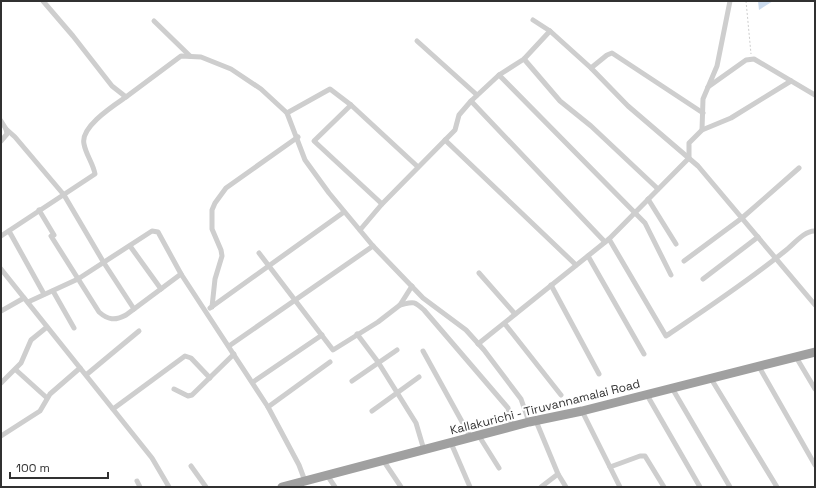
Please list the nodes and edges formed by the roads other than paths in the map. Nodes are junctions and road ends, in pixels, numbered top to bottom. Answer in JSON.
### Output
{"nodes":[{"id":1,"x":43,"y":1,"type":"edge"},
{"id":2,"x":730,"y":1,"type":"edge"},
{"id":3,"x":533,"y":20,"type":"dead end"},
{"id":4,"x":154,"y":21,"type":"dead end"},
{"id":5,"x":550,"y":31,"type":"junction"},
{"id":6,"x":417,"y":41,"type":"dead end"},
{"id":7,"x":190,"y":56,"type":"junction"},
{"id":8,"x":524,"y":59,"type":"junction"},
{"id":9,"x":591,"y":68,"type":"junction"},
{"id":10,"x":499,"y":75,"type":"junction"},
{"id":11,"x":792,"y":81,"type":"junction"},
{"id":12,"x":707,"y":88,"type":"junction"},
{"id":13,"x":477,"y":95,"type":"junction"},
{"id":14,"x":815,"y":95,"type":"edge"},
{"id":15,"x":126,"y":97,"type":"junction"},
{"id":16,"x":471,"y":101,"type":"junction"},
{"id":17,"x":351,"y":105,"type":"junction"},
{"id":18,"x":288,"y":113,"type":"junction"},
{"id":19,"x":703,"y":113,"type":"junction"},
{"id":20,"x":1,"y":121,"type":"edge"},
{"id":21,"x":6,"y":129,"type":"junction"},
{"id":22,"x":702,"y":130,"type":"junction"},
{"id":23,"x":298,"y":137,"type":"junction"},
{"id":24,"x":445,"y":140,"type":"junction"},
{"id":25,"x":1,"y":141,"type":"edge"},
{"id":26,"x":689,"y":158,"type":"junction"},
{"id":27,"x":418,"y":167,"type":"junction"},
{"id":28,"x":799,"y":168,"type":"dead end"},
{"id":29,"x":658,"y":189,"type":"junction"},
{"id":30,"x":64,"y":195,"type":"junction"},
{"id":31,"x":648,"y":199,"type":"junction"},
{"id":32,"x":382,"y":204,"type":"junction"},
{"id":33,"x":39,"y":210,"type":"junction"},
{"id":34,"x":344,"y":212,"type":"junction"},
{"id":35,"x":635,"y":212,"type":"junction"},
{"id":36,"x":742,"y":218,"type":"junction"},
{"id":37,"x":360,"y":230,"type":"junction"},
{"id":38,"x":9,"y":231,"type":"junction"},
{"id":39,"x":815,"y":231,"type":"edge"},
{"id":40,"x":1,"y":236,"type":"edge"},
{"id":41,"x":758,"y":237,"type":"junction"},
{"id":42,"x":607,"y":241,"type":"junction"},
{"id":43,"x":676,"y":244,"type":"dead end"},
{"id":44,"x":130,"y":246,"type":"junction"},
{"id":45,"x":372,"y":246,"type":"junction"},
{"id":46,"x":259,"y":253,"type":"dead end"},
{"id":47,"x":588,"y":256,"type":"junction"},
{"id":48,"x":776,"y":258,"type":"junction"},
{"id":49,"x":684,"y":261,"type":"dead end"},
{"id":50,"x":104,"y":263,"type":"junction"},
{"id":51,"x":576,"y":265,"type":"junction"},
{"id":52,"x":269,"y":266,"type":"junction"},
{"id":53,"x":1,"y":270,"type":"edge"},
{"id":54,"x":478,"y":273,"type":"dead end"},
{"id":55,"x":181,"y":274,"type":"junction"},
{"id":56,"x":671,"y":275,"type":"dead end"},
{"id":57,"x":78,"y":279,"type":"junction"},
{"id":58,"x":703,"y":279,"type":"dead end"},
{"id":59,"x":551,"y":285,"type":"junction"},
{"id":60,"x":412,"y":286,"type":"junction"},
{"id":61,"x":161,"y":289,"type":"junction"},
{"id":62,"x":52,"y":291,"type":"junction"},
{"id":63,"x":44,"y":294,"type":"junction"},
{"id":64,"x":26,"y":300,"type":"junction"},
{"id":65,"x":296,"y":300,"type":"junction"},
{"id":66,"x":815,"y":304,"type":"edge"},
{"id":67,"x":400,"y":305,"type":"junction"},
{"id":68,"x":212,"y":307,"type":"junction"},
{"id":69,"x":134,"y":309,"type":"junction"},
{"id":70,"x":1,"y":312,"type":"edge"},
{"id":71,"x":206,"y":312,"type":"junction"},
{"id":72,"x":514,"y":314,"type":"junction"},
{"id":73,"x":505,"y":324,"type":"junction"},
{"id":74,"x":47,"y":327,"type":"junction"},
{"id":75,"x":74,"y":328,"type":"dead end"},
{"id":76,"x":139,"y":331,"type":"dead end"},
{"id":77,"x":357,"y":334,"type":"junction"},
{"id":78,"x":322,"y":335,"type":"junction"},
{"id":79,"x":478,"y":344,"type":"junction"},
{"id":80,"x":229,"y":346,"type":"junction"},
{"id":81,"x":397,"y":350,"type":"dead end"},
{"id":82,"x":423,"y":351,"type":"dead end"},
{"id":83,"x":815,"y":352,"type":"edge"},
{"id":84,"x":234,"y":354,"type":"junction"},
{"id":85,"x":644,"y":354,"type":"dead end"},
{"id":86,"x":796,"y":357,"type":"junction"},
{"id":87,"x":330,"y":362,"type":"dead end"},
{"id":88,"x":378,"y":362,"type":"junction"},
{"id":89,"x":758,"y":365,"type":"junction"},
{"id":90,"x":80,"y":368,"type":"junction"},
{"id":91,"x":16,"y":370,"type":"junction"},
{"id":92,"x":598,"y":374,"type":"dead end"},
{"id":93,"x":86,"y":375,"type":"junction"},
{"id":94,"x":418,"y":377,"type":"dead end"},
{"id":95,"x":710,"y":377,"type":"junction"},
{"id":96,"x":210,"y":378,"type":"junction"},
{"id":97,"x":352,"y":381,"type":"dead end"},
{"id":98,"x":253,"y":382,"type":"junction"},
{"id":99,"x":1,"y":383,"type":"edge"},
{"id":100,"x":672,"y":388,"type":"junction"},
{"id":101,"x":174,"y":389,"type":"dead end"},
{"id":102,"x":815,"y":389,"type":"edge"},
{"id":103,"x":396,"y":392,"type":"junction"},
{"id":104,"x":561,"y":395,"type":"dead end"},
{"id":105,"x":647,"y":395,"type":"junction"},
{"id":106,"x":47,"y":398,"type":"junction"},
{"id":107,"x":268,"y":407,"type":"junction"},
{"id":108,"x":113,"y":409,"type":"junction"},
{"id":109,"x":372,"y":411,"type":"dead end"},
{"id":110,"x":582,"y":411,"type":"junction"},
{"id":111,"x":532,"y":421,"type":"junction"},
{"id":112,"x":512,"y":426,"type":"junction"},
{"id":113,"x":1,"y":436,"type":"edge"},
{"id":114,"x":475,"y":437,"type":"junction"},
{"id":115,"x":451,"y":443,"type":"junction"},
{"id":116,"x":424,"y":450,"type":"junction"},
{"id":117,"x":383,"y":460,"type":"junction"},
{"id":118,"x":815,"y":465,"type":"edge"},
{"id":119,"x":191,"y":466,"type":"dead end"},
{"id":120,"x":610,"y":467,"type":"junction"},
{"id":121,"x":499,"y":468,"type":"dead end"},
{"id":122,"x":558,"y":474,"type":"junction"},
{"id":123,"x":327,"y":475,"type":"junction"},
{"id":124,"x":137,"y":481,"type":"dead end"},
{"id":125,"x":305,"y":481,"type":"junction"},
{"id":126,"x":140,"y":487,"type":"edge"},
{"id":127,"x":169,"y":487,"type":"edge"},
{"id":128,"x":206,"y":487,"type":"edge"},
{"id":129,"x":282,"y":487,"type":"edge"},
{"id":130,"x":335,"y":487,"type":"edge"},
{"id":131,"x":401,"y":487,"type":"edge"},
{"id":132,"x":470,"y":487,"type":"edge"},
{"id":133,"x":541,"y":487,"type":"edge"},
{"id":134,"x":566,"y":487,"type":"edge"},
{"id":135,"x":620,"y":487,"type":"edge"},
{"id":136,"x":664,"y":487,"type":"edge"},
{"id":137,"x":700,"y":487,"type":"edge"},
{"id":138,"x":730,"y":487,"type":"edge"},
{"id":139,"x":777,"y":487,"type":"edge"}],
"edges":[{"from":1,"to":15,"type":"street"},
{"from":2,"to":12,"type":"street"},
{"from":3,"to":5,"type":"street"},
{"from":4,"to":7,"type":"street"},
{"from":5,"to":8,"type":"street"},
{"from":5,"to":9,"type":"street"},
{"from":6,"to":13,"type":"street"},
{"from":7,"to":15,"type":"street"},
{"from":7,"to":18,"type":"street"},
{"from":8,"to":10,"type":"street"},
{"from":8,"to":29,"type":"street"},
{"from":9,"to":19,"type":"street"},
{"from":9,"to":26,"type":"street"},
{"from":10,"to":13,"type":"street"},
{"from":10,"to":35,"type":"street"},
{"from":11,"to":12,"type":"street"},
{"from":11,"to":14,"type":"street"},
{"from":11,"to":22,"type":"street"},
{"from":12,"to":19,"type":"street"},
{"from":13,"to":16,"type":"street"},
{"from":15,"to":30,"type":"street"},
{"from":16,"to":24,"type":"street"},
{"from":16,"to":42,"type":"street"},
{"from":17,"to":18,"type":"street"},
{"from":17,"to":27,"type":"street"},
{"from":17,"to":32,"type":"street"},
{"from":18,"to":23,"type":"street"},
{"from":19,"to":22,"type":"street"},
{"from":20,"to":21,"type":"street"},
{"from":21,"to":25,"type":"street"},
{"from":21,"to":30,"type":"street"},
{"from":22,"to":26,"type":"street"},
{"from":23,"to":34,"type":"street"},
{"from":23,"to":68,"type":"street"},
{"from":24,"to":27,"type":"street"},
{"from":24,"to":51,"type":"street"},
{"from":26,"to":29,"type":"street"},
{"from":26,"to":36,"type":"street"},
{"from":27,"to":32,"type":"street"},
{"from":28,"to":36,"type":"street"},
{"from":29,"to":31,"type":"street"},
{"from":30,"to":33,"type":"street"},
{"from":30,"to":50,"type":"street"},
{"from":31,"to":35,"type":"street"},
{"from":31,"to":43,"type":"street"},
{"from":32,"to":37,"type":"street"},
{"from":33,"to":38,"type":"street"},
{"from":33,"to":57,"type":"street"},
{"from":34,"to":37,"type":"street"},
{"from":34,"to":52,"type":"street"},
{"from":35,"to":42,"type":"street"},
{"from":35,"to":56,"type":"street"},
{"from":36,"to":41,"type":"street"},
{"from":36,"to":49,"type":"street"},
{"from":37,"to":45,"type":"street"},
{"from":38,"to":40,"type":"street"},
{"from":38,"to":63,"type":"street"},
{"from":39,"to":48,"type":"street"},
{"from":41,"to":48,"type":"street"},
{"from":41,"to":58,"type":"street"},
{"from":42,"to":47,"type":"street"},
{"from":42,"to":48,"type":"street"},
{"from":44,"to":50,"type":"street"},
{"from":44,"to":55,"type":"street"},
{"from":44,"to":61,"type":"street"},
{"from":45,"to":60,"type":"street"},
{"from":45,"to":65,"type":"street"},
{"from":46,"to":52,"type":"street"},
{"from":47,"to":51,"type":"street"},
{"from":47,"to":85,"type":"street"},
{"from":48,"to":66,"type":"street"},
{"from":50,"to":57,"type":"street"},
{"from":50,"to":69,"type":"street"},
{"from":51,"to":59,"type":"street"},
{"from":52,"to":65,"type":"street"},
{"from":52,"to":68,"type":"street"},
{"from":53,"to":64,"type":"street"},
{"from":54,"to":72,"type":"street"},
{"from":55,"to":61,"type":"street"},
{"from":55,"to":71,"type":"street"},
{"from":57,"to":62,"type":"street"},
{"from":57,"to":69,"type":"street"},
{"from":59,"to":72,"type":"street"},
{"from":59,"to":92,"type":"street"},
{"from":60,"to":67,"type":"street"},
{"from":60,"to":79,"type":"street"},
{"from":61,"to":69,"type":"street"},
{"from":62,"to":63,"type":"street"},
{"from":62,"to":75,"type":"street"},
{"from":63,"to":64,"type":"street"},
{"from":64,"to":70,"type":"street"},
{"from":64,"to":74,"type":"street"},
{"from":65,"to":78,"type":"street"},
{"from":65,"to":80,"type":"street"},
{"from":67,"to":77,"type":"street"},
{"from":67,"to":112,"type":"street"},
{"from":68,"to":71,"type":"street"},
{"from":71,"to":80,"type":"street"},
{"from":72,"to":73,"type":"street"},
{"from":73,"to":79,"type":"street"},
{"from":73,"to":104,"type":"street"},
{"from":74,"to":90,"type":"street"},
{"from":74,"to":91,"type":"street"},
{"from":76,"to":93,"type":"street"},
{"from":77,"to":78,"type":"street"},
{"from":77,"to":88,"type":"street"},
{"from":78,"to":98,"type":"street"},
{"from":79,"to":111,"type":"street"},
{"from":80,"to":84,"type":"street"},
{"from":81,"to":88,"type":"street"},
{"from":82,"to":114,"type":"street"},
{"from":83,"to":86,"type":"highway","name":"Kallakurichi - Tiruvannamalai Road"},
{"from":84,"to":96,"type":"street"},
{"from":84,"to":98,"type":"street"},
{"from":86,"to":89,"type":"highway","name":"Kallakurichi - Tiruvannamalai Road"},
{"from":86,"to":102,"type":"street"},
{"from":87,"to":107,"type":"street"},
{"from":88,"to":97,"type":"street"},
{"from":88,"to":103,"type":"street"},
{"from":89,"to":95,"type":"highway","name":"Kallakurichi - Tiruvannamalai Road"},
{"from":89,"to":118,"type":"street"},
{"from":90,"to":93,"type":"street"},
{"from":90,"to":106,"type":"street"},
{"from":91,"to":99,"type":"street"},
{"from":91,"to":106,"type":"street"},
{"from":93,"to":108,"type":"street"},
{"from":94,"to":103,"type":"street"},
{"from":95,"to":100,"type":"highway","name":"Kallakurichi - Tiruvannamalai Road"},
{"from":95,"to":139,"type":"street"},
{"from":96,"to":101,"type":"street"},
{"from":96,"to":108,"type":"street"},
{"from":98,"to":107,"type":"street"},
{"from":100,"to":105,"type":"highway","name":"Kallakurichi - Tiruvannamalai Road"},
{"from":100,"to":138,"type":"street"},
{"from":103,"to":109,"type":"street"},
{"from":103,"to":116,"type":"street"},
{"from":105,"to":110,"type":"highway","name":"Kallakurichi - Tiruvannamalai Road"},
{"from":105,"to":137,"type":"street"},
{"from":106,"to":113,"type":"street"},
{"from":107,"to":125,"type":"street"},
{"from":108,"to":127,"type":"street"},
{"from":110,"to":111,"type":"highway","name":"Kallakurichi - Tiruvannamalai Road"},
{"from":110,"to":120,"type":"street"},
{"from":111,"to":112,"type":"highway","name":"Kallakurichi - Tiruvannamalai Road"},
{"from":111,"to":122,"type":"street"},
{"from":112,"to":114,"type":"highway","name":"Kallakurichi - Tiruvannamalai Road"},
{"from":114,"to":115,"type":"highway","name":"Kallakurichi - Tiruvannamalai Road"},
{"from":114,"to":121,"type":"street"},
{"from":115,"to":116,"type":"highway","name":"Kallakurichi - Tiruvannamalai Road"},
{"from":115,"to":132,"type":"street"},
{"from":116,"to":117,"type":"highway","name":"Kallakurichi - Tiruvannamalai Road"},
{"from":117,"to":123,"type":"highway","name":"Kallakurichi - Tiruvannamalai Road"},
{"from":117,"to":131,"type":"street"},
{"from":119,"to":128,"type":"street"},
{"from":120,"to":135,"type":"street"},
{"from":120,"to":136,"type":"street"},
{"from":122,"to":133,"type":"street"},
{"from":122,"to":134,"type":"street"},
{"from":123,"to":125,"type":"highway","name":"Kallakurichi - Tiruvannamalai Road"},
{"from":123,"to":130,"type":"street"},
{"from":124,"to":126,"type":"street"},
{"from":125,"to":129,"type":"highway","name":"Kallakurichi - Tiruvannamalai Road"}]}
